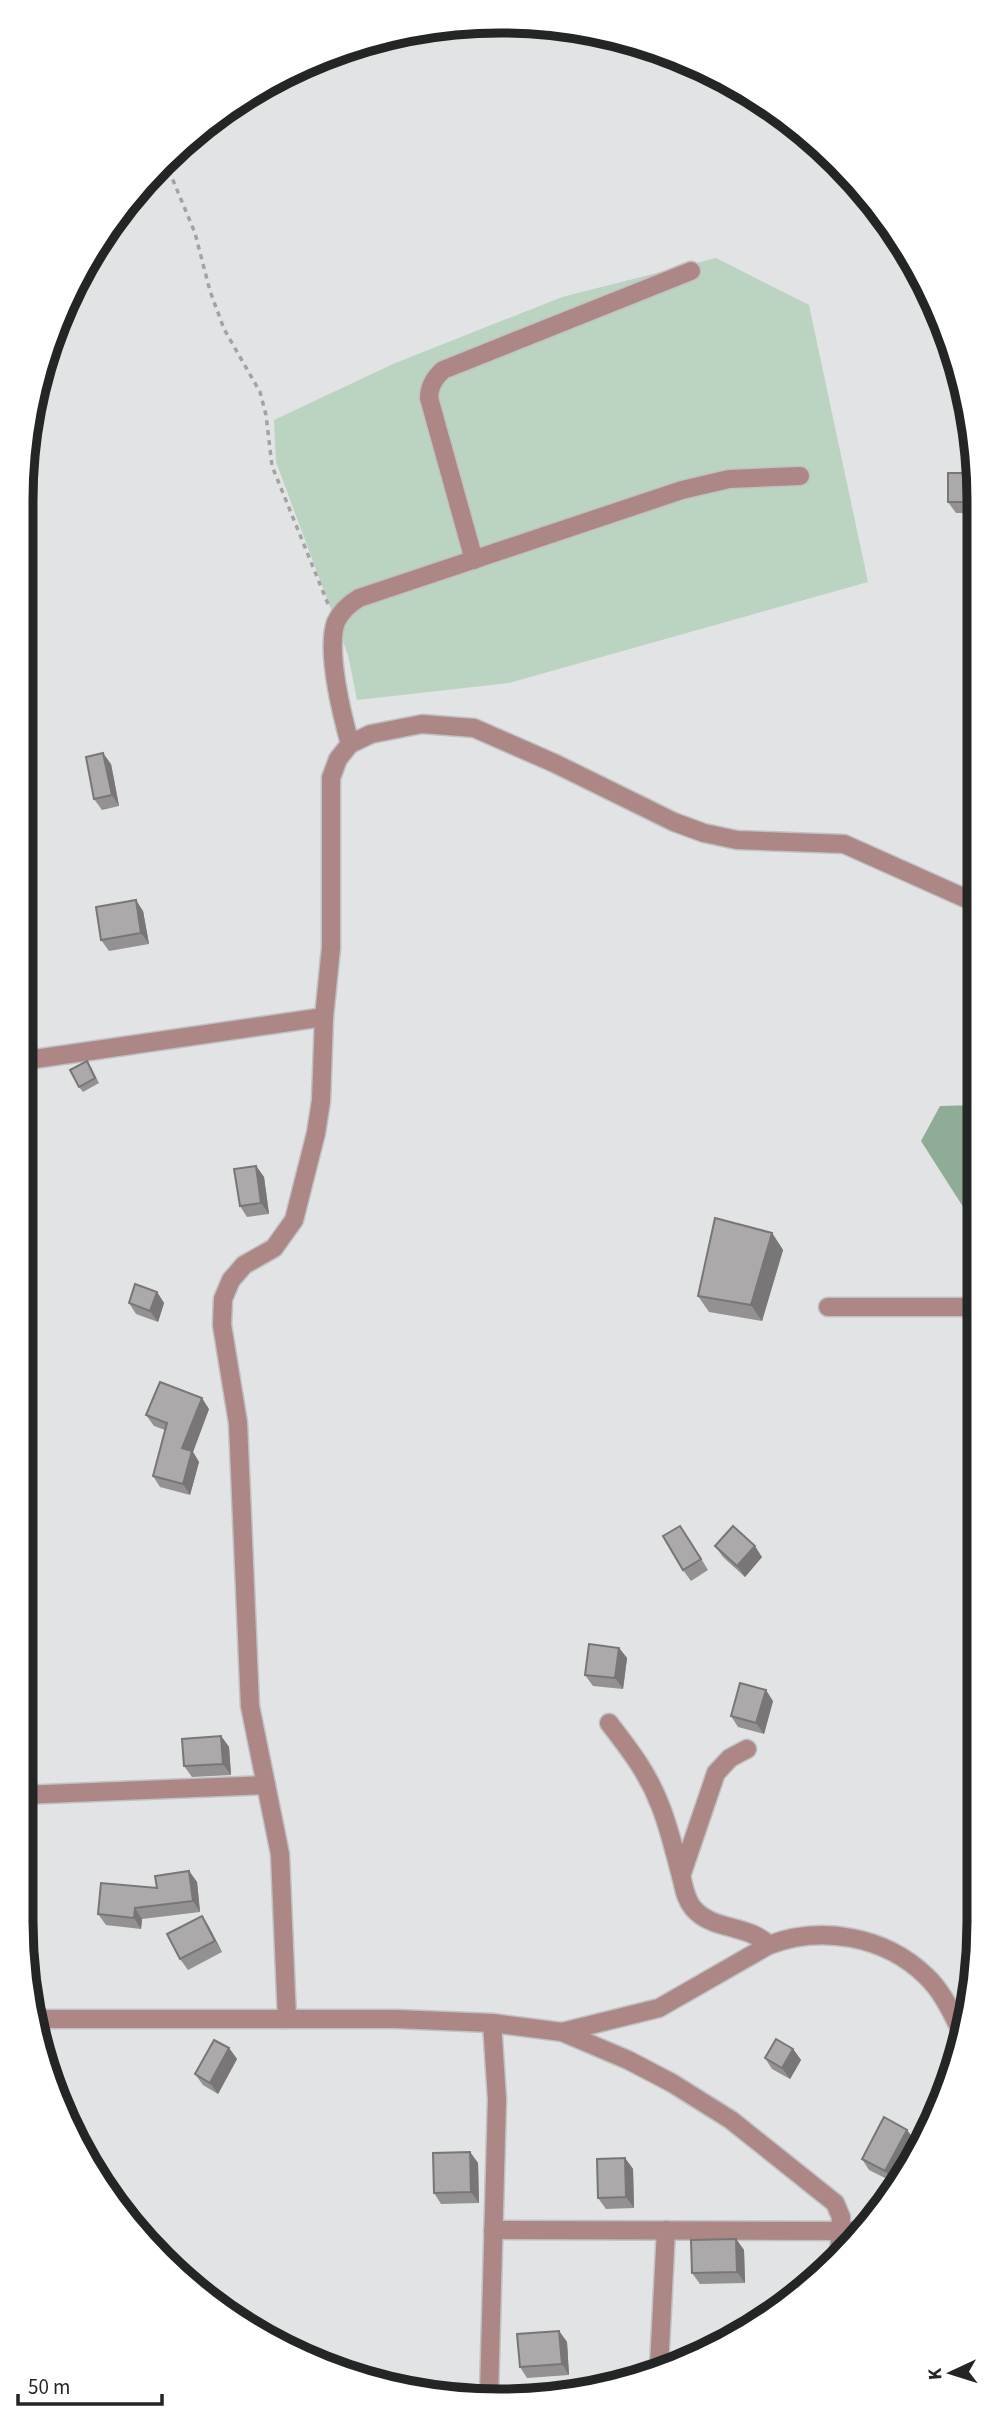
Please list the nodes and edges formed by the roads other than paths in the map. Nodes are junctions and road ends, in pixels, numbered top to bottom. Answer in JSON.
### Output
{"nodes":[{"id":1,"x":691,"y":271,"type":"dead end"},
{"id":2,"x":800,"y":476,"type":"dead end"},
{"id":3,"x":474,"y":560,"type":"junction"},
{"id":4,"x":350,"y":744,"type":"junction"},
{"id":5,"x":967,"y":899,"type":"edge"},
{"id":6,"x":324,"y":1017,"type":"junction"},
{"id":7,"x":33,"y":1059,"type":"edge"},
{"id":8,"x":828,"y":1307,"type":"dead end"},
{"id":9,"x":967,"y":1307,"type":"edge"},
{"id":10,"x":609,"y":1723,"type":"dead end"},
{"id":11,"x":747,"y":1749,"type":"dead end"},
{"id":12,"x":266,"y":1785,"type":"junction"},
{"id":13,"x":33,"y":1795,"type":"edge"},
{"id":14,"x":681,"y":1876,"type":"junction"},
{"id":15,"x":769,"y":1945,"type":"junction"},
{"id":16,"x":43,"y":2019,"type":"edge"},
{"id":17,"x":286,"y":2019,"type":"junction"},
{"id":18,"x":956,"y":2022,"type":"edge"},
{"id":19,"x":492,"y":2023,"type":"junction"},
{"id":20,"x":562,"y":2032,"type":"junction"},
{"id":21,"x":494,"y":2231,"type":"junction"},
{"id":22,"x":666,"y":2231,"type":"junction"},
{"id":23,"x":841,"y":2232,"type":"junction"},
{"id":24,"x":849,"y":2232,"type":"edge"},
{"id":25,"x":840,"y":2241,"type":"edge"},
{"id":26,"x":659,"y":2360,"type":"edge"},
{"id":27,"x":489,"y":2389,"type":"edge"}],
"edges":[{"from":1,"to":3,"type":"street"},
{"from":2,"to":3,"type":"street"},
{"from":3,"to":4,"type":"street"},
{"from":4,"to":5,"type":"street"},
{"from":4,"to":6,"type":"street"},
{"from":6,"to":7,"type":"street"},
{"from":6,"to":12,"type":"street"},
{"from":8,"to":9,"type":"street"},
{"from":10,"to":14,"type":"street"},
{"from":11,"to":14,"type":"street"},
{"from":12,"to":13,"type":"street"},
{"from":12,"to":17,"type":"street"},
{"from":14,"to":15,"type":"street"},
{"from":15,"to":18,"type":"street"},
{"from":15,"to":20,"type":"street"},
{"from":16,"to":17,"type":"street"},
{"from":17,"to":19,"type":"street"},
{"from":19,"to":20,"type":"street"},
{"from":19,"to":21,"type":"street"},
{"from":20,"to":23,"type":"street"},
{"from":21,"to":22,"type":"street"},
{"from":21,"to":27,"type":"street"},
{"from":22,"to":23,"type":"street"},
{"from":22,"to":26,"type":"street"},
{"from":23,"to":24,"type":"street"},
{"from":23,"to":25,"type":"street"}]}
